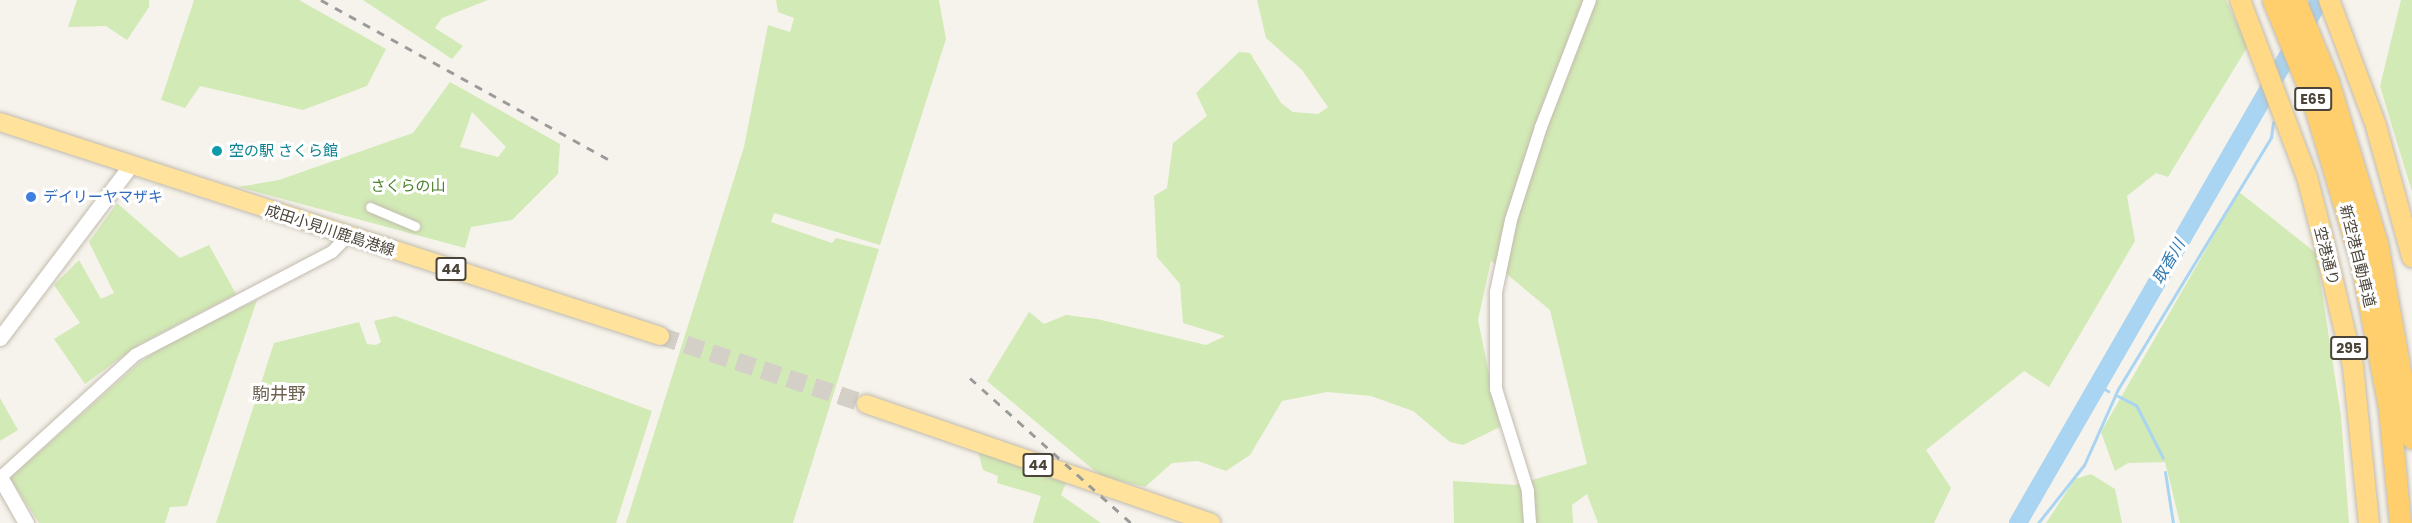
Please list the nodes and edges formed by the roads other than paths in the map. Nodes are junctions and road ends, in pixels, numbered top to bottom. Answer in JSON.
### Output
{"nodes":[{"id":1,"x":1590,"y":0,"type":"edge"},
{"id":2,"x":2273,"y":0,"type":"edge"},
{"id":3,"x":2295,"y":0,"type":"edge"},
{"id":4,"x":2329,"y":0,"type":"edge"},
{"id":5,"x":2242,"y":5,"type":"edge"},
{"id":6,"x":0,"y":122,"type":"edge"},
{"id":7,"x":130,"y":166,"type":"junction"},
{"id":8,"x":370,"y":207,"type":"dead end"},
{"id":9,"x":415,"y":226,"type":"dead end"},
{"id":10,"x":348,"y":236,"type":"junction"},
{"id":11,"x":2412,"y":256,"type":"edge"},
{"id":12,"x":660,"y":336,"type":"tunnel mouth"},
{"id":13,"x":0,"y":338,"type":"edge"},
{"id":14,"x":866,"y":404,"type":"tunnel mouth"},
{"id":15,"x":2412,"y":438,"type":"edge"},
{"id":16,"x":0,"y":478,"type":"edge"},
{"id":17,"x":26,"y":523,"type":"edge"},
{"id":18,"x":1210,"y":523,"type":"edge"},
{"id":19,"x":1530,"y":523,"type":"edge"},
{"id":20,"x":2369,"y":523,"type":"edge"},
{"id":21,"x":2400,"y":523,"type":"edge"}],
"edges":[{"from":1,"to":19,"type":"street"},
{"from":2,"to":21,"type":"highway","name":"新空港自動車道","number":"E65"},
{"from":3,"to":15,"type":"highway","name":"新空港自動車道","number":"E65"},
{"from":4,"to":11,"type":"highway"},
{"from":5,"to":20,"type":"highway","name":"空港通り","number":"295"},
{"from":6,"to":7,"type":"main road","name":"成田小見川鹿島港線","number":"44"},
{"from":7,"to":10,"type":"main road","name":"成田小見川鹿島港線","number":"44"},
{"from":7,"to":13,"type":"street"},
{"from":8,"to":9,"type":"street"},
{"from":10,"to":12,"type":"main road","name":"成田小見川鹿島港線","number":"44"},
{"from":10,"to":16,"type":"street"},
{"from":14,"to":18,"type":"main road","number":"44"},
{"from":16,"to":17,"type":"street"}]}
